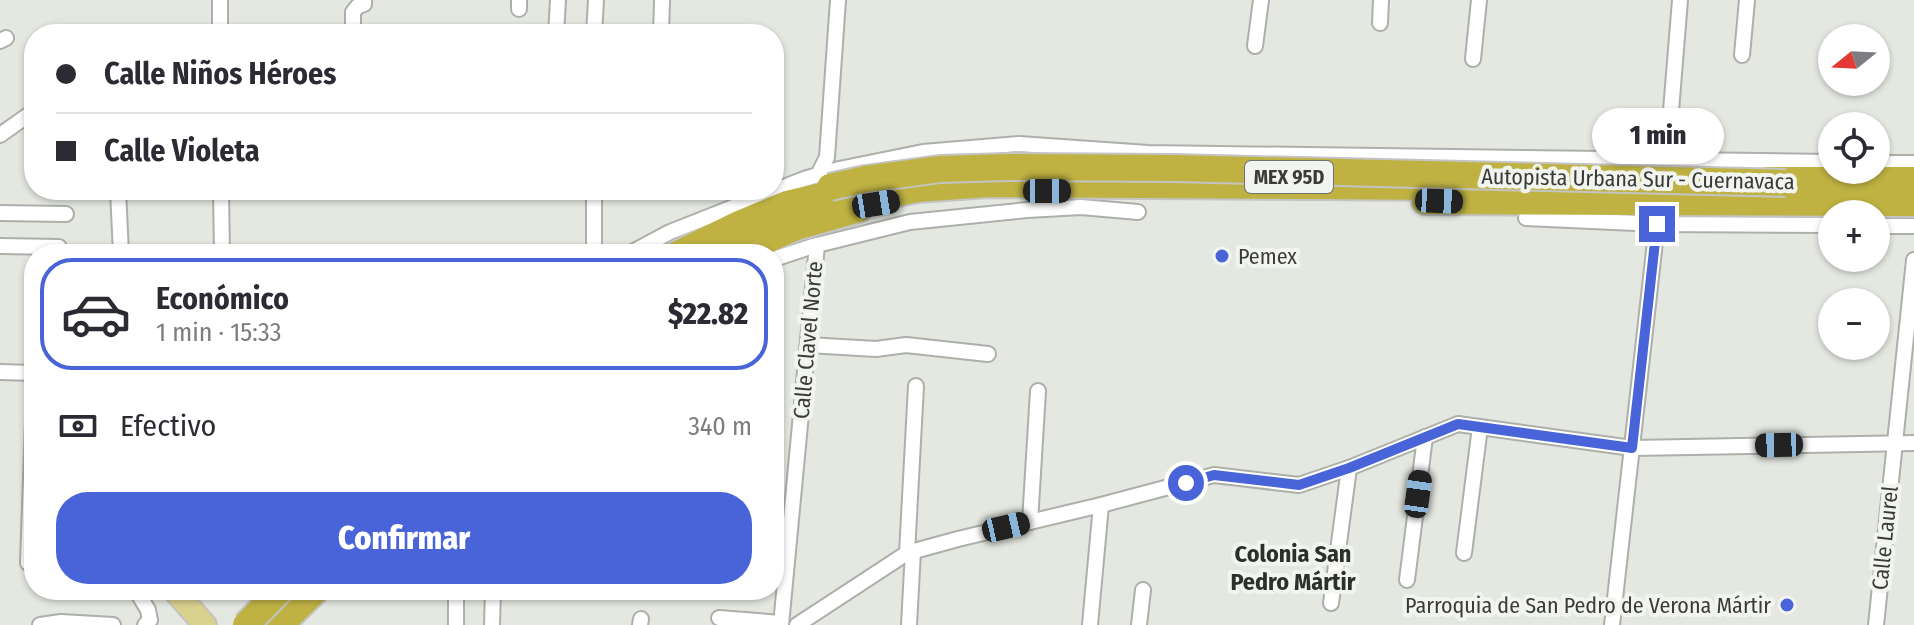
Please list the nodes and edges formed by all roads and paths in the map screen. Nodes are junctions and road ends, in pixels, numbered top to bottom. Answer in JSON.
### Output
{"nodes":[{"id":1,"x":220,"y":0,"type":"edge"},
{"id":2,"x":558,"y":0,"type":"edge"},
{"id":3,"x":596,"y":0,"type":"edge"},
{"id":4,"x":838,"y":0,"type":"edge"},
{"id":5,"x":1261,"y":0,"type":"edge"},
{"id":6,"x":1381,"y":0,"type":"edge"},
{"id":7,"x":1479,"y":0,"type":"edge"},
{"id":8,"x":1680,"y":0,"type":"edge"},
{"id":9,"x":1747,"y":0,"type":"edge"},
{"id":10,"x":662,"y":1,"type":"edge"},
{"id":11,"x":364,"y":2,"type":"edge"},
{"id":12,"x":1380,"y":23,"type":"dead end"},
{"id":13,"x":220,"y":24,"type":"edge"},
{"id":14,"x":353,"y":24,"type":"edge"},
{"id":15,"x":557,"y":24,"type":"edge"},
{"id":16,"x":595,"y":24,"type":"edge"},
{"id":17,"x":661,"y":24,"type":"edge"},
{"id":18,"x":1255,"y":46,"type":"dead end"},
{"id":19,"x":1742,"y":55,"type":"dead end"},
{"id":20,"x":1473,"y":59,"type":"dead end"},
{"id":21,"x":24,"y":118,"type":"edge"},
{"id":22,"x":0,"y":135,"type":"edge"},
{"id":23,"x":1667,"y":160,"type":"junction"},
{"id":24,"x":1147,"y":162,"type":"junction"},
{"id":25,"x":1818,"y":162,"type":"edge"},
{"id":26,"x":1890,"y":163,"type":"edge"},
{"id":27,"x":1914,"y":163,"type":"edge"},
{"id":28,"x":818,"y":175,"type":"junction"},
{"id":29,"x":1914,"y":182,"type":"edge"},
{"id":30,"x":784,"y":188,"type":"edge"},
{"id":31,"x":1914,"y":192,"type":"edge"},
{"id":32,"x":118,"y":200,"type":"edge"},
{"id":33,"x":221,"y":200,"type":"edge"},
{"id":34,"x":594,"y":200,"type":"edge"},
{"id":35,"x":753,"y":200,"type":"edge"},
{"id":36,"x":784,"y":200,"type":"edge"},
{"id":37,"x":784,"y":200,"type":"edge"},
{"id":38,"x":1466,"y":202,"type":"junction"},
{"id":39,"x":1914,"y":203,"type":"edge"},
{"id":40,"x":1138,"y":212,"type":"dead end"},
{"id":41,"x":0,"y":213,"type":"edge"},
{"id":42,"x":66,"y":214,"type":"dead end"},
{"id":43,"x":1526,"y":218,"type":"joint"},
{"id":44,"x":1657,"y":224,"type":"junction"},
{"id":45,"x":1818,"y":225,"type":"edge"},
{"id":46,"x":1890,"y":226,"type":"edge"},
{"id":47,"x":1914,"y":226,"type":"edge"},
{"id":48,"x":121,"y":244,"type":"edge"},
{"id":49,"x":222,"y":244,"type":"edge"},
{"id":50,"x":594,"y":244,"type":"edge"},
{"id":51,"x":648,"y":244,"type":"edge"},
{"id":52,"x":678,"y":244,"type":"edge"},
{"id":53,"x":698,"y":244,"type":"edge"},
{"id":54,"x":723,"y":244,"type":"edge"},
{"id":55,"x":758,"y":244,"type":"edge"},
{"id":56,"x":817,"y":245,"type":"junction"},
{"id":57,"x":0,"y":246,"type":"edge"},
{"id":58,"x":24,"y":246,"type":"edge"},
{"id":59,"x":784,"y":256,"type":"edge"},
{"id":60,"x":1914,"y":260,"type":"edge"},
{"id":61,"x":808,"y":345,"type":"junction"},
{"id":62,"x":988,"y":354,"type":"dead end"},
{"id":63,"x":0,"y":372,"type":"edge"},
{"id":64,"x":24,"y":373,"type":"edge"},
{"id":65,"x":916,"y":386,"type":"dead end"},
{"id":66,"x":1038,"y":391,"type":"dead end"},
{"id":67,"x":1480,"y":427,"type":"junction"},
{"id":68,"x":1425,"y":437,"type":"junction"},
{"id":69,"x":1896,"y":443,"type":"junction"},
{"id":70,"x":1914,"y":443,"type":"edge"},
{"id":71,"x":1632,"y":448,"type":"junction"},
{"id":72,"x":1349,"y":468,"type":"junction"},
{"id":73,"x":1101,"y":505,"type":"junction"},
{"id":74,"x":1030,"y":522,"type":"junction"},
{"id":75,"x":910,"y":552,"type":"junction"},
{"id":76,"x":1464,"y":553,"type":"dead end"},
{"id":77,"x":1407,"y":580,"type":"dead end"},
{"id":78,"x":1143,"y":590,"type":"dead end"},
{"id":79,"x":784,"y":593,"type":"edge"},
{"id":80,"x":142,"y":600,"type":"edge"},
{"id":81,"x":183,"y":600,"type":"edge"},
{"id":82,"x":306,"y":600,"type":"edge"},
{"id":83,"x":456,"y":600,"type":"edge"},
{"id":84,"x":493,"y":600,"type":"edge"},
{"id":85,"x":783,"y":600,"type":"edge"},
{"id":86,"x":276,"y":601,"type":"edge"},
{"id":87,"x":1331,"y":603,"type":"dead end"},
{"id":88,"x":719,"y":618,"type":"dead end"},
{"id":89,"x":147,"y":623,"type":"edge"},
{"id":90,"x":204,"y":623,"type":"edge"},
{"id":91,"x":781,"y":624,"type":"edge"},
{"id":92,"x":40,"y":625,"type":"edge"},
{"id":93,"x":113,"y":625,"type":"edge"},
{"id":94,"x":246,"y":625,"type":"edge"},
{"id":95,"x":280,"y":625,"type":"edge"},
{"id":96,"x":456,"y":625,"type":"edge"},
{"id":97,"x":492,"y":625,"type":"edge"},
{"id":98,"x":797,"y":625,"type":"edge"},
{"id":99,"x":909,"y":625,"type":"edge"},
{"id":100,"x":1090,"y":625,"type":"edge"},
{"id":101,"x":1139,"y":625,"type":"edge"},
{"id":102,"x":1612,"y":625,"type":"edge"},
{"id":103,"x":1876,"y":625,"type":"edge"}],
"edges":[{"from":1,"to":13,"type":"street"},
{"from":2,"to":15,"type":"street"},
{"from":3,"to":16,"type":"street"},
{"from":4,"to":28,"type":"street"},
{"from":5,"to":18,"type":"street"},
{"from":6,"to":12,"type":"street"},
{"from":7,"to":20,"type":"street"},
{"from":8,"to":23,"type":"street"},
{"from":9,"to":19,"type":"street"},
{"from":10,"to":17,"type":"street"},
{"from":11,"to":14,"type":"street"},
{"from":21,"to":22,"type":"street"},
{"from":23,"to":24,"type":"street"},
{"from":23,"to":25,"type":"street"},
{"from":24,"to":28,"type":"street"},
{"from":24,"to":29,"type":"highway","number":"MEX 95D"},
{"from":24,"to":53,"type":"highway","number":"MEX 95D"},
{"from":26,"to":27,"type":"street"},
{"from":28,"to":30,"type":"street"},
{"from":29,"to":36,"type":"highway","name":"Autopista Urbana Sur - Cuernavaca","bridge":true},
{"from":31,"to":54,"type":"highway","name":"Autopista Urbana Sur - Cuernavaca"},
{"from":32,"to":48,"type":"street"},
{"from":33,"to":49,"type":"street"},
{"from":34,"to":50,"type":"street"},
{"from":35,"to":51,"type":"street"},
{"from":37,"to":52,"type":"highway","name":"Autopista Urbana Sur - Cuernavaca","bridge":true},
{"from":38,"to":39,"type":"highway","number":"MEX 95D"},
{"from":38,"to":43,"type":"highway"},
{"from":38,"to":55,"type":"highway","number":"MEX 95D"},
{"from":40,"to":56,"type":"street"},
{"from":41,"to":42,"type":"street"},
{"from":43,"to":44,"type":"street"},
{"from":44,"to":45,"type":"street"},
{"from":44,"to":71,"type":"street"},
{"from":46,"to":47,"type":"street"},
{"from":56,"to":59,"type":"street"},
{"from":56,"to":61,"type":"street","name":"Calle Clavel Norte"},
{"from":57,"to":58,"type":"street"},
{"from":60,"to":69,"type":"street","name":"Calle Laurel"},
{"from":61,"to":62,"type":"street"},
{"from":61,"to":79,"type":"street","name":"Calle Clavel Norte"},
{"from":63,"to":64,"type":"street"},
{"from":65,"to":75,"type":"street"},
{"from":66,"to":74,"type":"street"},
{"from":67,"to":68,"type":"street"},
{"from":67,"to":71,"type":"street"},
{"from":67,"to":76,"type":"street"},
{"from":68,"to":72,"type":"street"},
{"from":68,"to":77,"type":"street"},
{"from":69,"to":70,"type":"street"},
{"from":69,"to":71,"type":"street"},
{"from":69,"to":103,"type":"street","name":"Calle Laurel"},
{"from":71,"to":102,"type":"street"},
{"from":72,"to":73,"type":"street"},
{"from":72,"to":87,"type":"street"},
{"from":73,"to":74,"type":"street"},
{"from":73,"to":100,"type":"street"},
{"from":74,"to":75,"type":"street"},
{"from":75,"to":98,"type":"street"},
{"from":75,"to":99,"type":"street"},
{"from":78,"to":101,"type":"street"},
{"from":80,"to":89,"type":"street"},
{"from":81,"to":90,"type":"main road"},
{"from":82,"to":95,"type":"highway"},
{"from":83,"to":96,"type":"street"},
{"from":84,"to":97,"type":"street"},
{"from":85,"to":91,"type":"street","name":"Calle Clavel Norte"},
{"from":86,"to":94,"type":"highway","bridge":true},
{"from":88,"to":91,"type":"street"},
{"from":92,"to":93,"type":"street"}]}
